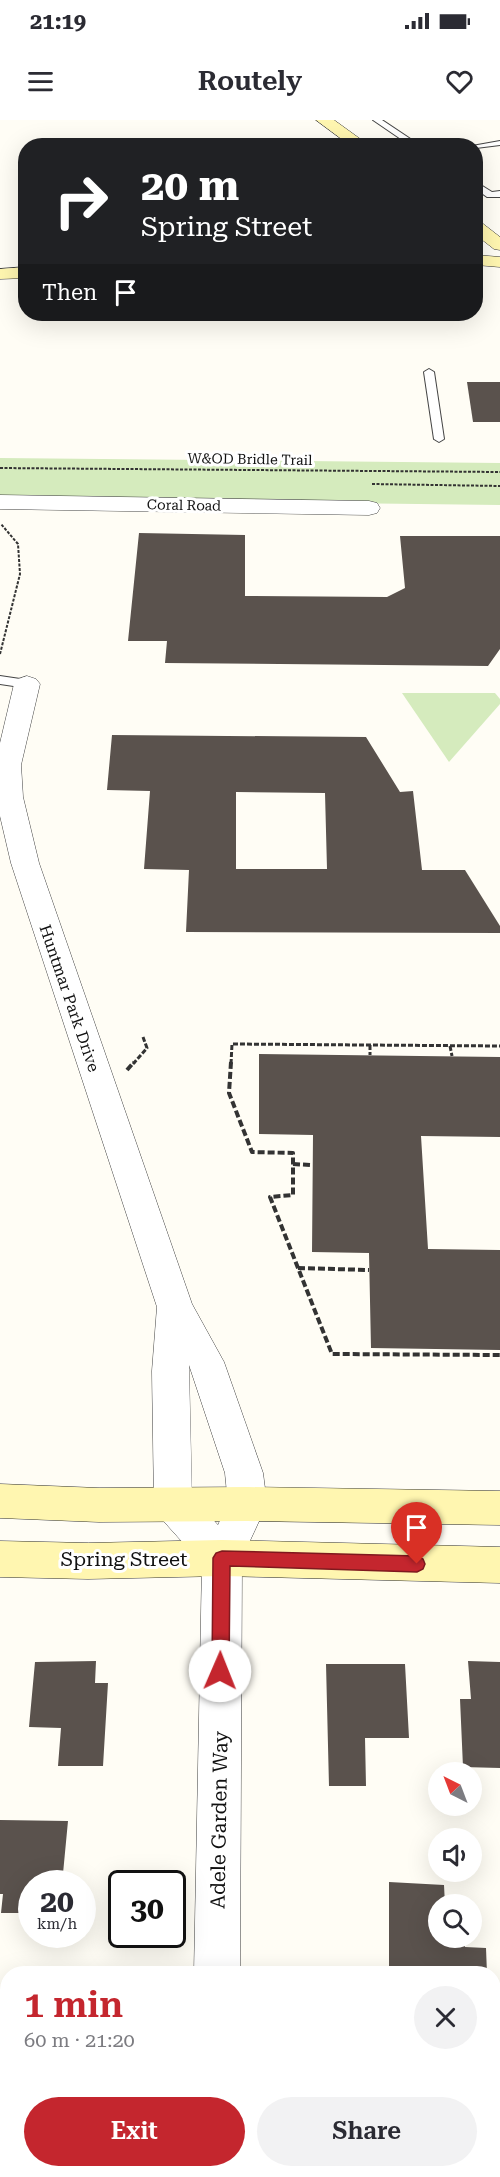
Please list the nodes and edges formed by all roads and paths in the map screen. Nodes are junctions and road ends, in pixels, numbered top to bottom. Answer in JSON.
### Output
{"nodes":[{"id":1,"x":324,"y":120,"type":"edge"},
{"id":2,"x":377,"y":120,"type":"edge"},
{"id":3,"x":350,"y":138,"type":"edge"},
{"id":4,"x":405,"y":138,"type":"edge"},
{"id":5,"x":500,"y":143,"type":"edge"},
{"id":6,"x":483,"y":145,"type":"edge"},
{"id":7,"x":483,"y":190,"type":"edge"},
{"id":8,"x":500,"y":194,"type":"edge"},
{"id":9,"x":483,"y":234,"type":"edge"},
{"id":10,"x":500,"y":248,"type":"edge"},
{"id":11,"x":483,"y":249,"type":"edge"},
{"id":12,"x":483,"y":261,"type":"edge"},
{"id":13,"x":500,"y":262,"type":"edge"},
{"id":14,"x":18,"y":273,"type":"edge"},
{"id":15,"x":0,"y":274,"type":"edge"},
{"id":16,"x":18,"y":283,"type":"edge"},
{"id":17,"x":0,"y":284,"type":"edge"},
{"id":18,"x":429,"y":372,"type":"dead end"},
{"id":19,"x":439,"y":439,"type":"dead end"},
{"id":20,"x":0,"y":468,"type":"edge"},
{"id":21,"x":500,"y":472,"type":"edge"},
{"id":22,"x":0,"y":502,"type":"edge"},
{"id":23,"x":369,"y":508,"type":"dead end"},
{"id":24,"x":0,"y":523,"type":"edge"},
{"id":25,"x":0,"y":654,"type":"edge"},
{"id":26,"x":13,"y":682,"type":"edge"},
{"id":27,"x":143,"y":1036,"type":"dead end"},
{"id":28,"x":370,"y":1045,"type":"junction"},
{"id":29,"x":450,"y":1046,"type":"junction"},
{"id":30,"x":500,"y":1046,"type":"edge"},
{"id":31,"x":370,"y":1055,"type":"dead end"},
{"id":32,"x":452,"y":1056,"type":"dead end"},
{"id":33,"x":124,"y":1073,"type":"dead end"},
{"id":34,"x":293,"y":1164,"type":"junction"},
{"id":35,"x":311,"y":1165,"type":"dead end"},
{"id":36,"x":298,"y":1268,"type":"junction"},
{"id":37,"x":369,"y":1270,"type":"dead end"},
{"id":38,"x":175,"y":1307,"type":"junction"},
{"id":39,"x":500,"y":1355,"type":"edge"},
{"id":40,"x":0,"y":1502,"type":"edge"},
{"id":41,"x":173,"y":1504,"type":"junction"},
{"id":42,"x":248,"y":1504,"type":"junction"},
{"id":43,"x":500,"y":1508,"type":"edge"},
{"id":44,"x":222,"y":1558,"type":"junction"},
{"id":45,"x":0,"y":1559,"type":"edge"},
{"id":46,"x":500,"y":1565,"type":"edge"},
{"id":47,"x":217,"y":1966,"type":"edge"}],
"edges":[{"from":1,"to":3,"type":"main road"},
{"from":2,"to":4,"type":"lane"},
{"from":5,"to":6,"type":"lane"},
{"from":7,"to":8,"type":"lane"},
{"from":9,"to":10,"type":"main road"},
{"from":10,"to":11,"type":"main road"},
{"from":12,"to":13,"type":"main road"},
{"from":14,"to":15,"type":"main road"},
{"from":16,"to":17,"type":"main road"},
{"from":18,"to":19,"type":"lane"},
{"from":20,"to":21,"type":"path","name":"W&OD Bridle Trail"},
{"from":22,"to":23,"type":"street","name":"Coral Road"},
{"from":24,"to":25,"type":"path"},
{"from":26,"to":38,"type":"street","name":"Huntmar Park Drive"},
{"from":27,"to":33,"type":"path"},
{"from":28,"to":29,"type":"path"},
{"from":28,"to":31,"type":"path"},
{"from":28,"to":34,"type":"path"},
{"from":29,"to":30,"type":"path"},
{"from":29,"to":32,"type":"path"},
{"from":34,"to":35,"type":"path"},
{"from":34,"to":36,"type":"path"},
{"from":36,"to":37,"type":"path"},
{"from":36,"to":39,"type":"path"},
{"from":38,"to":41,"type":"street","name":"Huntmar Park Drive"},
{"from":38,"to":42,"type":"street","name":"Huntmar Park Drive"},
{"from":40,"to":41,"type":"main road"},
{"from":41,"to":42,"type":"main road"},
{"from":41,"to":44,"type":"street"},
{"from":42,"to":43,"type":"main road"},
{"from":42,"to":44,"type":"street"},
{"from":44,"to":45,"type":"main road","name":"Spring Street"},
{"from":44,"to":46,"type":"main road","name":"Spring Street"},
{"from":44,"to":47,"type":"street","name":"Adele Garden Way"}]}
